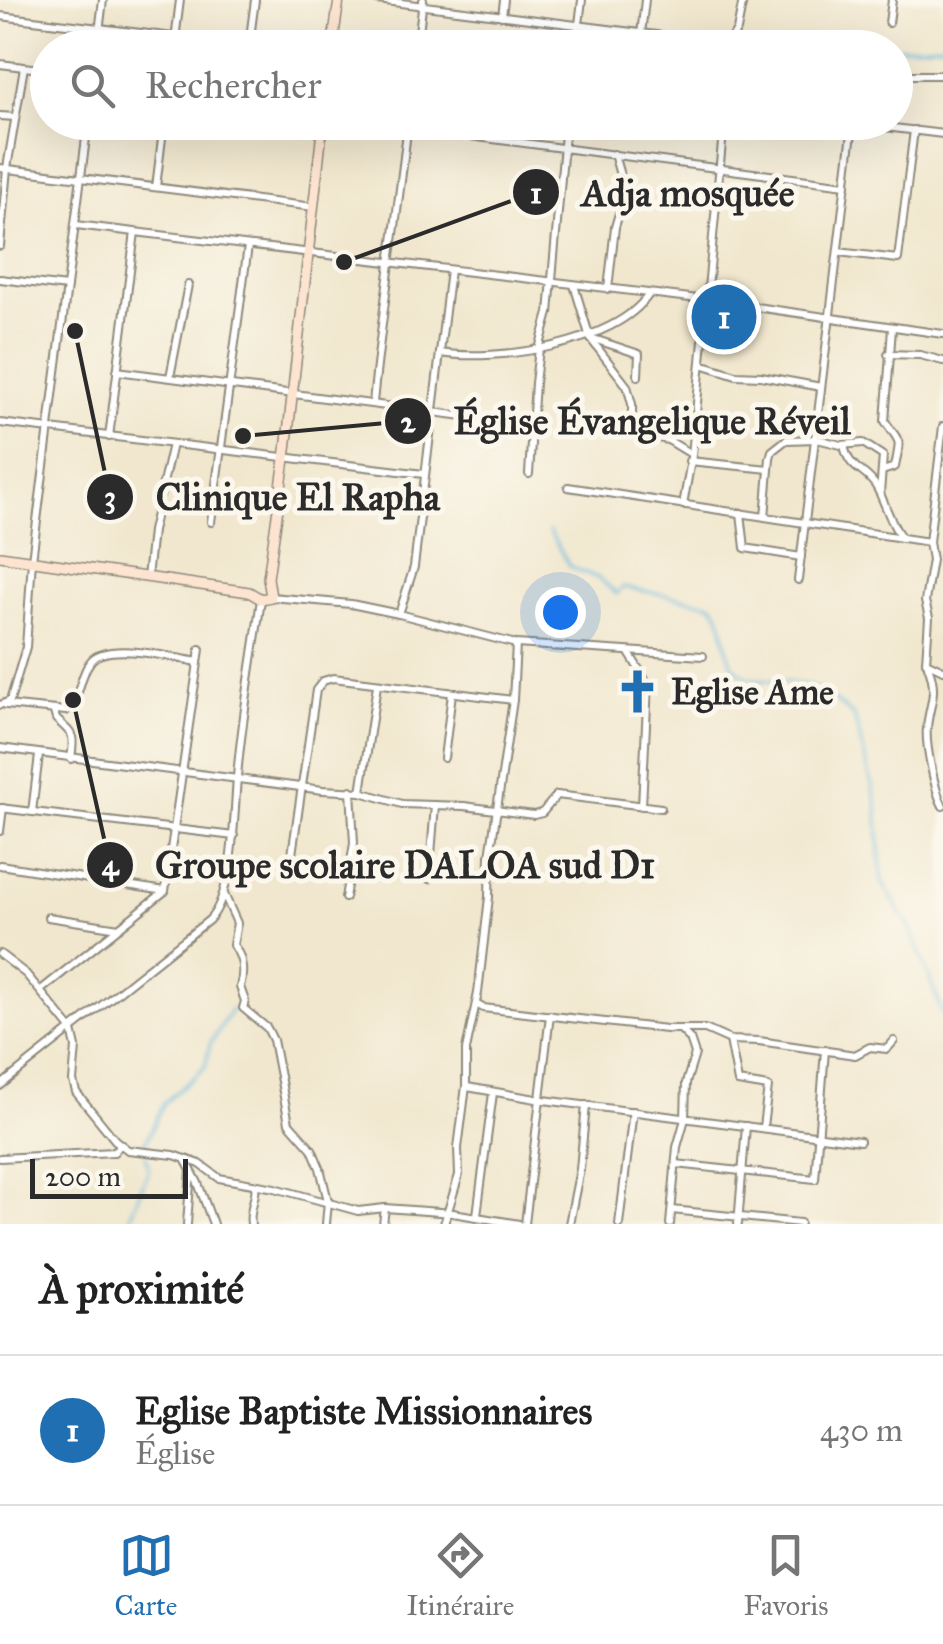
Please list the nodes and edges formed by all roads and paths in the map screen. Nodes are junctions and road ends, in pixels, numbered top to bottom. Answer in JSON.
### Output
{"nodes":[{"id":1,"x":104,"y":0,"type":"edge"},
{"id":2,"x":180,"y":0,"type":"edge"},
{"id":3,"x":255,"y":0,"type":"edge"},
{"id":4,"x":339,"y":0,"type":"edge"},
{"id":5,"x":377,"y":0,"type":"edge"},
{"id":6,"x":504,"y":0,"type":"edge"},
{"id":7,"x":582,"y":0,"type":"edge"},
{"id":8,"x":645,"y":0,"type":"edge"},
{"id":9,"x":743,"y":0,"type":"edge"},
{"id":10,"x":892,"y":0,"type":"edge"},
{"id":11,"x":423,"y":3,"type":"edge"},
{"id":12,"x":0,"y":16,"type":"edge"},
{"id":13,"x":502,"y":16,"type":"junction"},
{"id":14,"x":889,"y":23,"type":"dead end"},
{"id":15,"x":578,"y":26,"type":"junction"},
{"id":16,"x":99,"y":30,"type":"joint"},
{"id":17,"x":176,"y":30,"type":"edge"},
{"id":18,"x":252,"y":30,"type":"edge"},
{"id":19,"x":335,"y":30,"type":"edge"},
{"id":20,"x":419,"y":30,"type":"edge"},
{"id":21,"x":578,"y":30,"type":"edge"},
{"id":22,"x":610,"y":30,"type":"edge"},
{"id":23,"x":642,"y":30,"type":"edge"},
{"id":24,"x":737,"y":30,"type":"edge"},
{"id":25,"x":0,"y":64,"type":"edge"},
{"id":26,"x":24,"y":67,"type":"junction"},
{"id":27,"x":30,"y":68,"type":"edge"},
{"id":28,"x":943,"y":75,"type":"edge"},
{"id":29,"x":913,"y":76,"type":"edge"},
{"id":30,"x":0,"y":116,"type":"edge"},
{"id":31,"x":15,"y":118,"type":"junction"},
{"id":32,"x":914,"y":130,"type":"joint"},
{"id":33,"x":943,"y":134,"type":"edge"},
{"id":34,"x":913,"y":138,"type":"edge"},
{"id":35,"x":86,"y":140,"type":"edge"},
{"id":36,"x":162,"y":140,"type":"edge"},
{"id":37,"x":322,"y":140,"type":"edge"},
{"id":38,"x":406,"y":140,"type":"edge"},
{"id":39,"x":508,"y":140,"type":"edge"},
{"id":40,"x":563,"y":140,"type":"edge"},
{"id":41,"x":722,"y":140,"type":"edge"},
{"id":42,"x":851,"y":140,"type":"edge"},
{"id":43,"x":913,"y":140,"type":"edge"},
{"id":44,"x":562,"y":148,"type":"junction"},
{"id":45,"x":614,"y":154,"type":"junction"},
{"id":46,"x":3,"y":168,"type":"edge"},
{"id":47,"x":720,"y":168,"type":"junction"},
{"id":48,"x":82,"y":178,"type":"junction"},
{"id":49,"x":846,"y":185,"type":"junction"},
{"id":50,"x":156,"y":187,"type":"junction"},
{"id":51,"x":314,"y":207,"type":"junction"},
{"id":52,"x":76,"y":224,"type":"junction"},
{"id":53,"x":135,"y":232,"type":"junction"},
{"id":54,"x":0,"y":246,"type":"edge"},
{"id":55,"x":248,"y":246,"type":"junction"},
{"id":56,"x":838,"y":252,"type":"junction"},
{"id":57,"x":308,"y":254,"type":"junction"},
{"id":58,"x":390,"y":262,"type":"junction"},
{"id":59,"x":450,"y":270,"type":"junction"},
{"id":60,"x":0,"y":278,"type":"edge"},
{"id":61,"x":551,"y":281,"type":"junction"},
{"id":62,"x":188,"y":285,"type":"dead end"},
{"id":63,"x":574,"y":285,"type":"junction"},
{"id":64,"x":67,"y":286,"type":"junction"},
{"id":65,"x":608,"y":289,"type":"junction"},
{"id":66,"x":649,"y":294,"type":"junction"},
{"id":67,"x":707,"y":300,"type":"junction"},
{"id":68,"x":830,"y":319,"type":"junction"},
{"id":69,"x":892,"y":328,"type":"junction"},
{"id":70,"x":943,"y":334,"type":"edge"},
{"id":71,"x":589,"y":336,"type":"junction"},
{"id":72,"x":539,"y":348,"type":"junction"},
{"id":73,"x":440,"y":353,"type":"junction"},
{"id":74,"x":888,"y":354,"type":"junction"},
{"id":75,"x":943,"y":361,"type":"edge"},
{"id":76,"x":700,"y":364,"type":"junction"},
{"id":77,"x":117,"y":371,"type":"junction"},
{"id":78,"x":638,"y":376,"type":"dead end"},
{"id":79,"x":170,"y":377,"type":"junction"},
{"id":80,"x":232,"y":386,"type":"junction"},
{"id":81,"x":822,"y":388,"type":"junction"},
{"id":82,"x":292,"y":393,"type":"junction"},
{"id":83,"x":372,"y":403,"type":"junction"},
{"id":84,"x":433,"y":410,"type":"junction"},
{"id":85,"x":0,"y":423,"type":"edge"},
{"id":86,"x":532,"y":425,"type":"junction"},
{"id":87,"x":943,"y":426,"type":"edge"},
{"id":88,"x":49,"y":429,"type":"junction"},
{"id":89,"x":109,"y":437,"type":"junction"},
{"id":90,"x":815,"y":439,"type":"junction"},
{"id":91,"x":172,"y":444,"type":"junction"},
{"id":92,"x":844,"y":445,"type":"junction"},
{"id":93,"x":223,"y":451,"type":"junction"},
{"id":94,"x":690,"y":458,"type":"junction"},
{"id":95,"x":285,"y":459,"type":"junction"},
{"id":96,"x":769,"y":469,"type":"junction"},
{"id":97,"x":882,"y":470,"type":"junction"},
{"id":98,"x":424,"y":474,"type":"junction"},
{"id":99,"x":529,"y":474,"type":"dead end"},
{"id":100,"x":568,"y":487,"type":"dead end"},
{"id":101,"x":939,"y":488,"type":"edge"},
{"id":102,"x":880,"y":493,"type":"junction"},
{"id":103,"x":683,"y":504,"type":"junction"},
{"id":104,"x":741,"y":513,"type":"junction"},
{"id":105,"x":765,"y":517,"type":"junction"},
{"id":106,"x":212,"y":522,"type":"dead end"},
{"id":107,"x":805,"y":523,"type":"junction"},
{"id":108,"x":902,"y":538,"type":"junction"},
{"id":109,"x":929,"y":542,"type":"junction"},
{"id":110,"x":0,"y":556,"type":"edge"},
{"id":111,"x":801,"y":557,"type":"junction"},
{"id":112,"x":32,"y":560,"type":"junction"},
{"id":113,"x":148,"y":578,"type":"junction"},
{"id":114,"x":268,"y":578,"type":"junction"},
{"id":115,"x":798,"y":580,"type":"dead end"},
{"id":116,"x":249,"y":592,"type":"junction"},
{"id":117,"x":266,"y":598,"type":"junction"},
{"id":118,"x":399,"y":614,"type":"junction"},
{"id":119,"x":516,"y":644,"type":"junction"},
{"id":120,"x":200,"y":649,"type":"dead end"},
{"id":121,"x":629,"y":652,"type":"junction"},
{"id":122,"x":703,"y":656,"type":"dead end"},
{"id":123,"x":198,"y":662,"type":"junction"},
{"id":124,"x":928,"y":665,"type":"junction"},
{"id":125,"x":942,"y":671,"type":"edge"},
{"id":126,"x":377,"y":685,"type":"junction"},
{"id":127,"x":452,"y":694,"type":"junction"},
{"id":128,"x":939,"y":699,"type":"edge"},
{"id":129,"x":513,"y":700,"type":"junction"},
{"id":130,"x":3,"y":706,"type":"edge"},
{"id":131,"x":54,"y":712,"type":"junction"},
{"id":132,"x":0,"y":748,"type":"edge"},
{"id":133,"x":39,"y":755,"type":"junction"},
{"id":134,"x":444,"y":758,"type":"dead end"},
{"id":135,"x":72,"y":759,"type":"junction"},
{"id":136,"x":182,"y":772,"type":"junction"},
{"id":137,"x":237,"y":776,"type":"junction"},
{"id":138,"x":301,"y":786,"type":"junction"},
{"id":139,"x":351,"y":790,"type":"junction"},
{"id":140,"x":361,"y":792,"type":"junction"},
{"id":141,"x":435,"y":805,"type":"junction"},
{"id":142,"x":642,"y":806,"type":"junction"},
{"id":143,"x":943,"y":806,"type":"edge"},
{"id":144,"x":1,"y":808,"type":"edge"},
{"id":145,"x":661,"y":808,"type":"dead end"},
{"id":146,"x":32,"y":812,"type":"junction"},
{"id":147,"x":498,"y":812,"type":"junction"},
{"id":148,"x":0,"y":831,"type":"edge"},
{"id":149,"x":174,"y":832,"type":"junction"},
{"id":150,"x":234,"y":836,"type":"junction"},
{"id":151,"x":0,"y":865,"type":"edge"},
{"id":152,"x":289,"y":875,"type":"dead end"},
{"id":153,"x":430,"y":879,"type":"dead end"},
{"id":154,"x":166,"y":891,"type":"junction"},
{"id":155,"x":223,"y":893,"type":"junction"},
{"id":156,"x":345,"y":898,"type":"dead end"},
{"id":157,"x":48,"y":916,"type":"dead end"},
{"id":158,"x":120,"y":928,"type":"junction"},
{"id":159,"x":0,"y":954,"type":"edge"},
{"id":160,"x":41,"y":990,"type":"junction"},
{"id":161,"x":476,"y":1004,"type":"junction"},
{"id":162,"x":550,"y":1015,"type":"junction"},
{"id":163,"x":680,"y":1029,"type":"junction"},
{"id":164,"x":72,"y":1030,"type":"junction"},
{"id":165,"x":730,"y":1040,"type":"junction"},
{"id":166,"x":894,"y":1042,"type":"dead end"},
{"id":167,"x":825,"y":1050,"type":"junction"},
{"id":168,"x":0,"y":1086,"type":"edge"},
{"id":169,"x":466,"y":1086,"type":"junction"},
{"id":170,"x":493,"y":1093,"type":"junction"},
{"id":171,"x":541,"y":1100,"type":"junction"},
{"id":172,"x":586,"y":1105,"type":"junction"},
{"id":173,"x":633,"y":1111,"type":"junction"},
{"id":174,"x":685,"y":1119,"type":"junction"},
{"id":175,"x":746,"y":1126,"type":"junction"},
{"id":176,"x":763,"y":1127,"type":"junction"},
{"id":177,"x":819,"y":1136,"type":"junction"},
{"id":178,"x":860,"y":1142,"type":"dead end"},
{"id":179,"x":120,"y":1145,"type":"junction"},
{"id":180,"x":0,"y":1158,"type":"edge"},
{"id":181,"x":184,"y":1158,"type":"junction"},
{"id":182,"x":676,"y":1164,"type":"junction"},
{"id":183,"x":191,"y":1169,"type":"junction"},
{"id":184,"x":742,"y":1173,"type":"junction"},
{"id":185,"x":255,"y":1185,"type":"junction"},
{"id":186,"x":328,"y":1201,"type":"junction"},
{"id":187,"x":384,"y":1208,"type":"junction"},
{"id":188,"x":672,"y":1210,"type":"junction"},
{"id":189,"x":445,"y":1214,"type":"junction"},
{"id":190,"x":478,"y":1216,"type":"junction"},
{"id":191,"x":739,"y":1220,"type":"edge"},
{"id":192,"x":800,"y":1223,"type":"edge"},
{"id":193,"x":187,"y":1224,"type":"edge"},
{"id":194,"x":213,"y":1224,"type":"edge"},
{"id":195,"x":252,"y":1224,"type":"edge"},
{"id":196,"x":326,"y":1224,"type":"edge"},
{"id":197,"x":383,"y":1224,"type":"edge"},
{"id":198,"x":444,"y":1224,"type":"edge"},
{"id":199,"x":522,"y":1224,"type":"edge"},
{"id":200,"x":569,"y":1224,"type":"edge"},
{"id":201,"x":619,"y":1224,"type":"edge"},
{"id":202,"x":670,"y":1224,"type":"edge"}],
"edges":[{"from":1,"to":16,"type":"street"},
{"from":2,"to":17,"type":"street"},
{"from":3,"to":18,"type":"street"},
{"from":4,"to":19,"type":"street"},
{"from":5,"to":11,"type":"street"},
{"from":6,"to":13,"type":"street"},
{"from":7,"to":15,"type":"street"},
{"from":8,"to":23,"type":"street"},
{"from":9,"to":24,"type":"street"},
{"from":10,"to":14,"type":"street"},
{"from":11,"to":13,"type":"street"},
{"from":11,"to":20,"type":"street"},
{"from":12,"to":16,"type":"street"},
{"from":13,"to":15,"type":"street"},
{"from":15,"to":21,"type":"street"},
{"from":15,"to":22,"type":"street"},
{"from":25,"to":26,"type":"street"},
{"from":26,"to":27,"type":"street"},
{"from":26,"to":31,"type":"street"},
{"from":28,"to":29,"type":"street"},
{"from":30,"to":31,"type":"street"},
{"from":31,"to":46,"type":"street"},
{"from":32,"to":33,"type":"street"},
{"from":32,"to":34,"type":"street"},
{"from":35,"to":48,"type":"street"},
{"from":36,"to":50,"type":"street"},
{"from":37,"to":51,"type":"street"},
{"from":38,"to":58,"type":"street"},
{"from":39,"to":44,"type":"street"},
{"from":40,"to":44,"type":"street"},
{"from":41,"to":47,"type":"street"},
{"from":42,"to":49,"type":"street"},
{"from":43,"to":56,"type":"street"},
{"from":44,"to":45,"type":"street"},
{"from":44,"to":61,"type":"street"},
{"from":45,"to":47,"type":"street"},
{"from":45,"to":65,"type":"street"},
{"from":46,"to":48,"type":"street"},
{"from":46,"to":54,"type":"street"},
{"from":47,"to":49,"type":"street"},
{"from":47,"to":67,"type":"street"},
{"from":48,"to":50,"type":"street"},
{"from":48,"to":52,"type":"street"},
{"from":49,"to":56,"type":"street"},
{"from":50,"to":51,"type":"street"},
{"from":51,"to":57,"type":"street"},
{"from":52,"to":53,"type":"street"},
{"from":52,"to":64,"type":"street"},
{"from":53,"to":55,"type":"street"},
{"from":53,"to":77,"type":"street"},
{"from":55,"to":57,"type":"street"},
{"from":55,"to":80,"type":"street"},
{"from":56,"to":68,"type":"street"},
{"from":57,"to":58,"type":"street"},
{"from":57,"to":82,"type":"street"},
{"from":58,"to":59,"type":"street"},
{"from":58,"to":83,"type":"street"},
{"from":59,"to":61,"type":"street"},
{"from":59,"to":73,"type":"street"},
{"from":60,"to":64,"type":"street"},
{"from":61,"to":63,"type":"street"},
{"from":61,"to":72,"type":"street"},
{"from":62,"to":79,"type":"street"},
{"from":63,"to":65,"type":"street"},
{"from":63,"to":71,"type":"street"},
{"from":64,"to":88,"type":"street"},
{"from":65,"to":66,"type":"street"},
{"from":66,"to":67,"type":"street"},
{"from":66,"to":71,"type":"street"},
{"from":67,"to":68,"type":"street"},
{"from":67,"to":76,"type":"street"},
{"from":68,"to":69,"type":"street"},
{"from":68,"to":81,"type":"street"},
{"from":69,"to":70,"type":"street"},
{"from":69,"to":74,"type":"street"},
{"from":71,"to":72,"type":"street"},
{"from":71,"to":78,"type":"street"},
{"from":71,"to":94,"type":"street"},
{"from":72,"to":73,"type":"street"},
{"from":72,"to":86,"type":"street"},
{"from":73,"to":84,"type":"street"},
{"from":74,"to":75,"type":"street"},
{"from":74,"to":97,"type":"street"},
{"from":76,"to":81,"type":"street"},
{"from":76,"to":94,"type":"street"},
{"from":77,"to":79,"type":"street"},
{"from":77,"to":89,"type":"street"},
{"from":79,"to":80,"type":"street"},
{"from":80,"to":82,"type":"street"},
{"from":80,"to":93,"type":"street"},
{"from":81,"to":90,"type":"street"},
{"from":82,"to":83,"type":"street"},
{"from":82,"to":95,"type":"street"},
{"from":83,"to":84,"type":"street"},
{"from":84,"to":86,"type":"street"},
{"from":84,"to":98,"type":"street"},
{"from":85,"to":88,"type":"street"},
{"from":86,"to":99,"type":"street"},
{"from":87,"to":101,"type":"street"},
{"from":88,"to":89,"type":"street"},
{"from":88,"to":112,"type":"street"},
{"from":89,"to":91,"type":"street"},
{"from":90,"to":92,"type":"street"},
{"from":90,"to":96,"type":"street"},
{"from":90,"to":107,"type":"street"},
{"from":91,"to":93,"type":"street"},
{"from":91,"to":113,"type":"street"},
{"from":92,"to":97,"type":"street"},
{"from":92,"to":102,"type":"street"},
{"from":93,"to":95,"type":"street"},
{"from":93,"to":106,"type":"street"},
{"from":94,"to":96,"type":"street"},
{"from":94,"to":103,"type":"street"},
{"from":95,"to":98,"type":"street"},
{"from":95,"to":114,"type":"street"},
{"from":96,"to":105,"type":"street"},
{"from":97,"to":102,"type":"street"},
{"from":98,"to":118,"type":"street"},
{"from":100,"to":103,"type":"street"},
{"from":101,"to":109,"type":"street"},
{"from":102,"to":108,"type":"street"},
{"from":103,"to":104,"type":"street"},
{"from":104,"to":105,"type":"street"},
{"from":104,"to":111,"type":"street"},
{"from":105,"to":107,"type":"street"},
{"from":107,"to":108,"type":"street"},
{"from":107,"to":111,"type":"street"},
{"from":108,"to":109,"type":"street"},
{"from":109,"to":124,"type":"street"},
{"from":110,"to":112,"type":"street"},
{"from":111,"to":115,"type":"street"},
{"from":112,"to":113,"type":"street"},
{"from":112,"to":130,"type":"street"},
{"from":113,"to":116,"type":"street"},
{"from":114,"to":116,"type":"street"},
{"from":114,"to":117,"type":"street"},
{"from":116,"to":117,"type":"street"},
{"from":117,"to":118,"type":"street"},
{"from":117,"to":137,"type":"street"},
{"from":118,"to":119,"type":"street"},
{"from":119,"to":121,"type":"street"},
{"from":119,"to":129,"type":"street"},
{"from":120,"to":123,"type":"street"},
{"from":121,"to":122,"type":"street"},
{"from":121,"to":142,"type":"street"},
{"from":123,"to":131,"type":"street"},
{"from":123,"to":136,"type":"street"},
{"from":124,"to":125,"type":"street"},
{"from":124,"to":128,"type":"street"},
{"from":126,"to":127,"type":"street"},
{"from":126,"to":138,"type":"street"},
{"from":126,"to":140,"type":"street"},
{"from":127,"to":129,"type":"street"},
{"from":127,"to":134,"type":"street"},
{"from":128,"to":143,"type":"street"},
{"from":129,"to":147,"type":"street"},
{"from":130,"to":131,"type":"street"},
{"from":131,"to":135,"type":"street"},
{"from":132,"to":133,"type":"street"},
{"from":133,"to":135,"type":"street"},
{"from":133,"to":146,"type":"street"},
{"from":135,"to":136,"type":"street"},
{"from":136,"to":137,"type":"street"},
{"from":136,"to":149,"type":"street"},
{"from":137,"to":138,"type":"street"},
{"from":137,"to":150,"type":"street"},
{"from":138,"to":139,"type":"street"},
{"from":138,"to":152,"type":"street"},
{"from":139,"to":140,"type":"street"},
{"from":139,"to":156,"type":"street"},
{"from":140,"to":141,"type":"street"},
{"from":141,"to":147,"type":"street"},
{"from":141,"to":153,"type":"street"},
{"from":142,"to":145,"type":"street"},
{"from":142,"to":147,"type":"street"},
{"from":144,"to":146,"type":"street"},
{"from":144,"to":148,"type":"street"},
{"from":146,"to":149,"type":"street"},
{"from":147,"to":161,"type":"street"},
{"from":149,"to":150,"type":"street"},
{"from":149,"to":154,"type":"street"},
{"from":150,"to":155,"type":"street"},
{"from":151,"to":154,"type":"street"},
{"from":154,"to":158,"type":"street"},
{"from":155,"to":164,"type":"street"},
{"from":155,"to":186,"type":"street"},
{"from":157,"to":158,"type":"street"},
{"from":158,"to":160,"type":"street"},
{"from":159,"to":160,"type":"street"},
{"from":160,"to":164,"type":"street"},
{"from":161,"to":162,"type":"street"},
{"from":161,"to":169,"type":"street"},
{"from":162,"to":163,"type":"street"},
{"from":162,"to":171,"type":"street"},
{"from":163,"to":165,"type":"street"},
{"from":163,"to":174,"type":"street"},
{"from":164,"to":168,"type":"street"},
{"from":164,"to":179,"type":"street"},
{"from":165,"to":167,"type":"street"},
{"from":165,"to":176,"type":"street"},
{"from":166,"to":167,"type":"street"},
{"from":167,"to":177,"type":"street"},
{"from":169,"to":170,"type":"street"},
{"from":169,"to":189,"type":"street"},
{"from":170,"to":171,"type":"street"},
{"from":170,"to":190,"type":"street"},
{"from":171,"to":172,"type":"street"},
{"from":171,"to":199,"type":"street"},
{"from":172,"to":173,"type":"street"},
{"from":172,"to":200,"type":"street"},
{"from":173,"to":174,"type":"street"},
{"from":173,"to":201,"type":"street"},
{"from":174,"to":175,"type":"street"},
{"from":174,"to":182,"type":"street"},
{"from":175,"to":176,"type":"street"},
{"from":175,"to":184,"type":"street"},
{"from":176,"to":177,"type":"street"},
{"from":177,"to":178,"type":"street"},
{"from":177,"to":184,"type":"street"},
{"from":179,"to":180,"type":"street"},
{"from":179,"to":181,"type":"street"},
{"from":181,"to":183,"type":"street"},
{"from":181,"to":185,"type":"street"},
{"from":182,"to":184,"type":"street"},
{"from":182,"to":188,"type":"street"},
{"from":183,"to":193,"type":"street"},
{"from":183,"to":194,"type":"street"},
{"from":184,"to":191,"type":"street"},
{"from":185,"to":186,"type":"street"},
{"from":185,"to":195,"type":"street"},
{"from":186,"to":187,"type":"street"},
{"from":186,"to":196,"type":"street"},
{"from":187,"to":189,"type":"street"},
{"from":187,"to":197,"type":"street"},
{"from":188,"to":191,"type":"street"},
{"from":188,"to":202,"type":"street"},
{"from":189,"to":190,"type":"street"},
{"from":189,"to":198,"type":"street"},
{"from":190,"to":199,"type":"street"},
{"from":191,"to":192,"type":"street"}]}
